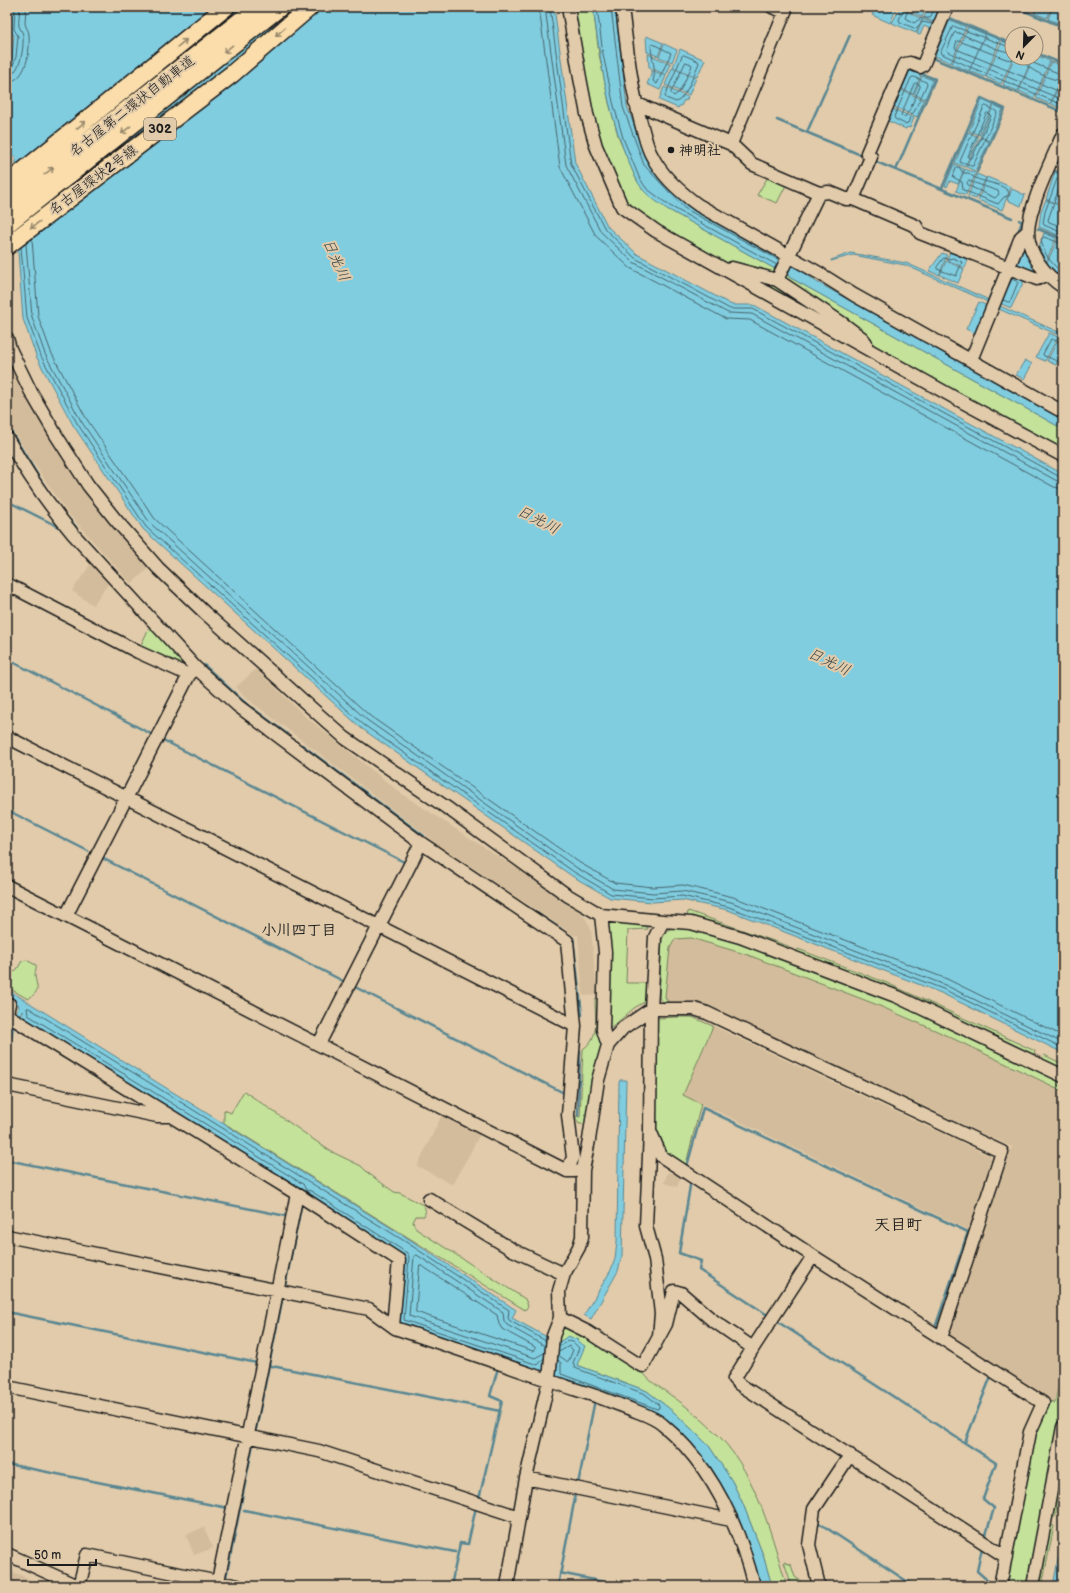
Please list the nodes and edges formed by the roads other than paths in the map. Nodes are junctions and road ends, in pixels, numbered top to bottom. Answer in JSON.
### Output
{"nodes":[{"id":1,"x":226,"y":7,"type":"edge"},
{"id":2,"x":258,"y":7,"type":"edge"},
{"id":3,"x":280,"y":7,"type":"edge"},
{"id":4,"x":310,"y":7,"type":"edge"},
{"id":5,"x":568,"y":7,"type":"edge"},
{"id":6,"x":622,"y":7,"type":"edge"},
{"id":7,"x":772,"y":7,"type":"edge"},
{"id":8,"x":947,"y":7,"type":"edge"},
{"id":9,"x":786,"y":10,"type":"edge"},
{"id":10,"x":635,"y":103,"type":"junction"},
{"id":11,"x":1063,"y":134,"type":"edge"},
{"id":12,"x":731,"y":144,"type":"junction"},
{"id":13,"x":7,"y":184,"type":"edge"},
{"id":14,"x":818,"y":193,"type":"junction"},
{"id":15,"x":852,"y":199,"type":"junction"},
{"id":16,"x":7,"y":204,"type":"edge"},
{"id":17,"x":7,"y":224,"type":"edge"},
{"id":18,"x":1028,"y":231,"type":"junction"},
{"id":19,"x":7,"y":246,"type":"edge"},
{"id":20,"x":789,"y":257,"type":"junction"},
{"id":21,"x":715,"y":264,"type":"junction"},
{"id":22,"x":1009,"y":267,"type":"junction"},
{"id":23,"x":1047,"y":274,"type":"junction"},
{"id":24,"x":779,"y":277,"type":"junction"},
{"id":25,"x":1063,"y":287,"type":"edge"},
{"id":26,"x":7,"y":338,"type":"edge"},
{"id":27,"x":873,"y":353,"type":"junction"},
{"id":28,"x":971,"y":360,"type":"junction"},
{"id":29,"x":1063,"y":412,"type":"edge"},
{"id":30,"x":7,"y":438,"type":"edge"},
{"id":31,"x":1063,"y":456,"type":"edge"},
{"id":32,"x":7,"y":584,"type":"edge"},
{"id":33,"x":192,"y":672,"type":"junction"},
{"id":34,"x":7,"y":737,"type":"edge"},
{"id":35,"x":126,"y":798,"type":"junction"},
{"id":36,"x":421,"y":843,"type":"junction"},
{"id":37,"x":7,"y":886,"type":"edge"},
{"id":38,"x":601,"y":915,"type":"junction"},
{"id":39,"x":66,"y":916,"type":"junction"},
{"id":40,"x":663,"y":921,"type":"junction"},
{"id":41,"x":378,"y":927,"type":"junction"},
{"id":42,"x":7,"y":1003,"type":"edge"},
{"id":43,"x":651,"y":1009,"type":"junction"},
{"id":44,"x":10,"y":1016,"type":"edge"},
{"id":45,"x":575,"y":1026,"type":"junction"},
{"id":46,"x":319,"y":1044,"type":"junction"},
{"id":47,"x":608,"y":1045,"type":"junction"},
{"id":48,"x":1063,"y":1076,"type":"edge"},
{"id":49,"x":7,"y":1085,"type":"edge"},
{"id":50,"x":171,"y":1116,"type":"junction"},
{"id":51,"x":650,"y":1131,"type":"junction"},
{"id":52,"x":583,"y":1170,"type":"junction"},
{"id":53,"x":567,"y":1171,"type":"junction"},
{"id":54,"x":302,"y":1197,"type":"junction"},
{"id":55,"x":429,"y":1199,"type":"dead end"},
{"id":56,"x":7,"y":1236,"type":"edge"},
{"id":57,"x":813,"y":1256,"type":"junction"},
{"id":58,"x":564,"y":1274,"type":"junction"},
{"id":59,"x":282,"y":1291,"type":"junction"},
{"id":60,"x":560,"y":1318,"type":"junction"},
{"id":61,"x":393,"y":1326,"type":"junction"},
{"id":62,"x":659,"y":1336,"type":"junction"},
{"id":63,"x":941,"y":1338,"type":"junction"},
{"id":64,"x":753,"y":1348,"type":"junction"},
{"id":65,"x":549,"y":1380,"type":"junction"},
{"id":66,"x":7,"y":1387,"type":"edge"},
{"id":67,"x":1063,"y":1427,"type":"edge"},
{"id":68,"x":252,"y":1437,"type":"junction"},
{"id":69,"x":850,"y":1455,"type":"junction"},
{"id":70,"x":526,"y":1478,"type":"junction"},
{"id":71,"x":519,"y":1517,"type":"junction"},
{"id":72,"x":731,"y":1520,"type":"junction"},
{"id":73,"x":7,"y":1554,"type":"edge"},
{"id":74,"x":1006,"y":1557,"type":"junction"},
{"id":75,"x":224,"y":1584,"type":"edge"},
{"id":76,"x":78,"y":1586,"type":"edge"},
{"id":77,"x":507,"y":1586,"type":"edge"},
{"id":78,"x":754,"y":1586,"type":"edge"},
{"id":79,"x":819,"y":1586,"type":"edge"},
{"id":80,"x":1000,"y":1586,"type":"edge"},
{"id":81,"x":1033,"y":1586,"type":"edge"}],
"edges":[{"from":13,"to":1,"type":"highway","one_way":true},
{"from":16,"to":2,"type":"highway","name":"名古屋第二環状自動車道","one_way":true},
{"from":3,"to":17,"type":"highway","name":"名古屋第二環状自動車道","one_way":true},
{"from":4,"to":19,"type":"highway","name":"名古屋環状2号線","number":"302","one_way":true},
{"from":5,"to":21,"type":"street"},
{"from":6,"to":10,"type":"street"},
{"from":7,"to":9,"type":"street"},
{"from":8,"to":15,"type":"street"},
{"from":9,"to":12,"type":"street"},
{"from":10,"to":12,"type":"street"},
{"from":10,"to":20,"type":"street"},
{"from":11,"to":18,"type":"street"},
{"from":12,"to":14,"type":"street"},
{"from":14,"to":15,"type":"street"},
{"from":14,"to":20,"type":"street"},
{"from":15,"to":22,"type":"street"},
{"from":18,"to":22,"type":"street"},
{"from":18,"to":23,"type":"street"},
{"from":20,"to":24,"type":"street"},
{"from":20,"to":28,"type":"street"},
{"from":21,"to":24,"type":"street"},
{"from":21,"to":27,"type":"street"},
{"from":22,"to":23,"type":"street"},
{"from":22,"to":28,"type":"street"},
{"from":23,"to":25,"type":"street"},
{"from":24,"to":27,"type":"street"},
{"from":26,"to":38,"type":"street"},
{"from":27,"to":31,"type":"street"},
{"from":28,"to":29,"type":"street"},
{"from":30,"to":33,"type":"street"},
{"from":32,"to":33,"type":"street"},
{"from":33,"to":35,"type":"street"},
{"from":33,"to":36,"type":"street"},
{"from":34,"to":35,"type":"street"},
{"from":35,"to":39,"type":"street"},
{"from":35,"to":41,"type":"street"},
{"from":36,"to":41,"type":"street"},
{"from":36,"to":45,"type":"street"},
{"from":37,"to":39,"type":"street"},
{"from":38,"to":40,"type":"street"},
{"from":38,"to":47,"type":"street"},
{"from":39,"to":46,"type":"street"},
{"from":40,"to":43,"type":"street"},
{"from":40,"to":48,"type":"street"},
{"from":41,"to":45,"type":"street"},
{"from":41,"to":46,"type":"street"},
{"from":42,"to":44,"type":"street"},
{"from":43,"to":47,"type":"street"},
{"from":43,"to":51,"type":"street"},
{"from":43,"to":63,"type":"street"},
{"from":44,"to":50,"type":"street"},
{"from":45,"to":53,"type":"street"},
{"from":46,"to":53,"type":"street"},
{"from":47,"to":52,"type":"street"},
{"from":49,"to":50,"type":"street"},
{"from":50,"to":54,"type":"street"},
{"from":51,"to":57,"type":"street"},
{"from":51,"to":62,"type":"street"},
{"from":52,"to":53,"type":"street"},
{"from":52,"to":58,"type":"street"},
{"from":54,"to":59,"type":"street"},
{"from":54,"to":61,"type":"street"},
{"from":55,"to":58,"type":"street"},
{"from":56,"to":59,"type":"street"},
{"from":57,"to":63,"type":"street"},
{"from":57,"to":64,"type":"street"},
{"from":58,"to":60,"type":"street"},
{"from":59,"to":61,"type":"street"},
{"from":59,"to":68,"type":"street"},
{"from":60,"to":62,"type":"street"},
{"from":60,"to":65,"type":"street"},
{"from":61,"to":65,"type":"street"},
{"from":62,"to":64,"type":"street"},
{"from":63,"to":74,"type":"street"},
{"from":64,"to":69,"type":"street"},
{"from":65,"to":70,"type":"street"},
{"from":65,"to":72,"type":"street"},
{"from":66,"to":68,"type":"street"},
{"from":67,"to":81,"type":"street"},
{"from":68,"to":71,"type":"street"},
{"from":68,"to":75,"type":"street"},
{"from":69,"to":74,"type":"street"},
{"from":69,"to":79,"type":"street"},
{"from":70,"to":71,"type":"street"},
{"from":70,"to":72,"type":"street"},
{"from":71,"to":77,"type":"street"},
{"from":72,"to":78,"type":"street"},
{"from":73,"to":76,"type":"street"},
{"from":74,"to":80,"type":"street"},
{"from":75,"to":76,"type":"street"}]}
